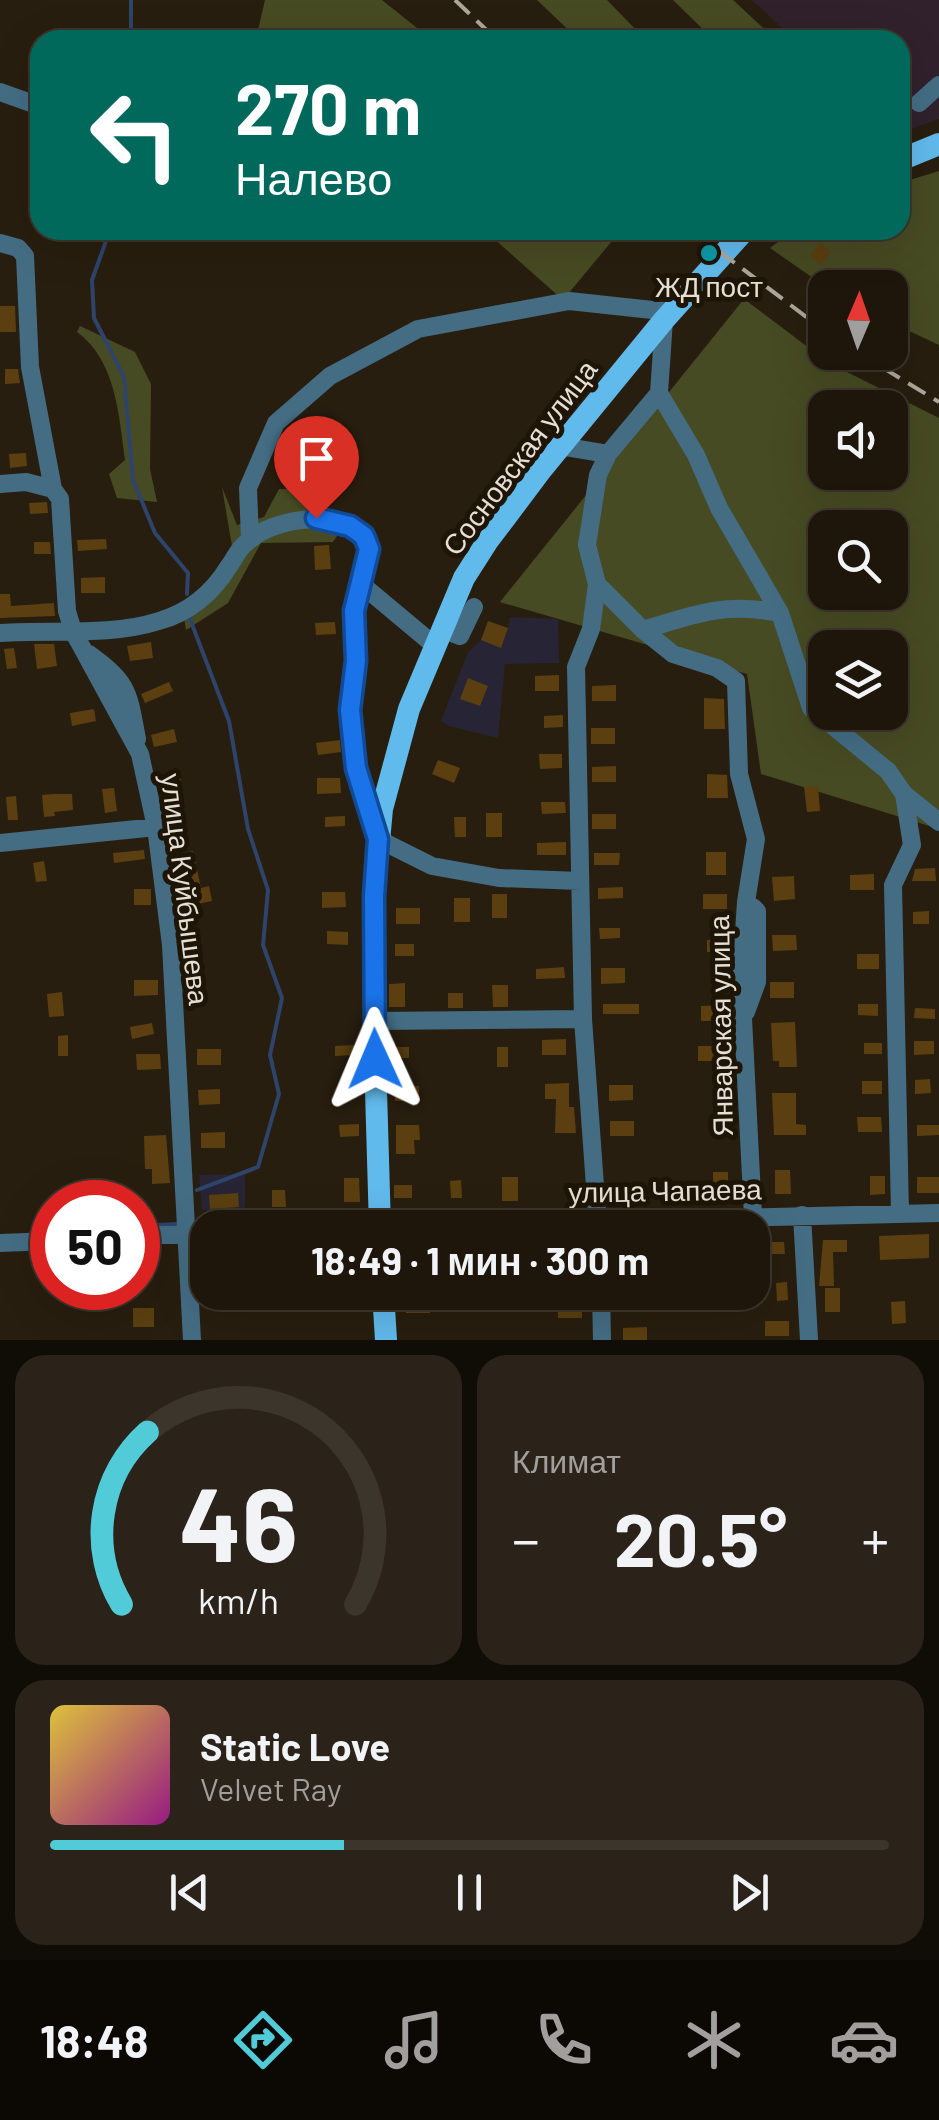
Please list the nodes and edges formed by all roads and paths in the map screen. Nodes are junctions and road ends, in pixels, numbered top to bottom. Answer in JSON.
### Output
{"nodes":[{"id":1,"x":939,"y":85,"type":"edge"},
{"id":2,"x":0,"y":92,"type":"edge"},
{"id":3,"x":30,"y":102,"type":"edge"},
{"id":4,"x":920,"y":103,"type":"dead end"},
{"id":5,"x":939,"y":144,"type":"edge"},
{"id":6,"x":910,"y":156,"type":"edge"},
{"id":7,"x":732,"y":243,"type":"edge"},
{"id":8,"x":0,"y":244,"type":"edge"},
{"id":9,"x":667,"y":316,"type":"junction"},
{"id":10,"x":659,"y":393,"type":"junction"},
{"id":11,"x":560,"y":446,"type":"junction"},
{"id":12,"x":608,"y":454,"type":"junction"},
{"id":13,"x":48,"y":460,"type":"junction"},
{"id":14,"x":26,"y":482,"type":"junction"},
{"id":15,"x":0,"y":484,"type":"edge"},
{"id":16,"x":53,"y":488,"type":"junction"},
{"id":17,"x":250,"y":539,"type":"junction"},
{"id":18,"x":361,"y":584,"type":"junction"},
{"id":19,"x":596,"y":584,"type":"junction"},
{"id":20,"x":474,"y":607,"type":"dead end"},
{"id":21,"x":780,"y":613,"type":"junction"},
{"id":22,"x":644,"y":630,"type":"junction"},
{"id":23,"x":73,"y":631,"type":"junction"},
{"id":24,"x":0,"y":633,"type":"edge"},
{"id":25,"x":438,"y":637,"type":"junction"},
{"id":26,"x":904,"y":794,"type":"junction"},
{"id":27,"x":154,"y":818,"type":"junction"},
{"id":28,"x":939,"y":824,"type":"edge"},
{"id":29,"x":378,"y":839,"type":"junction"},
{"id":30,"x":0,"y":843,"type":"edge"},
{"id":31,"x":912,"y":845,"type":"junction"},
{"id":32,"x":580,"y":881,"type":"junction"},
{"id":33,"x":583,"y":1019,"type":"junction"},
{"id":34,"x":374,"y":1021,"type":"junction"},
{"id":35,"x":380,"y":1210,"type":"edge"},
{"id":36,"x":597,"y":1210,"type":"edge"},
{"id":37,"x":753,"y":1210,"type":"edge"},
{"id":38,"x":939,"y":1212,"type":"edge"},
{"id":39,"x":900,"y":1213,"type":"junction"},
{"id":40,"x":802,"y":1215,"type":"junction"},
{"id":41,"x":770,"y":1216,"type":"edge"},
{"id":42,"x":190,"y":1231,"type":"edge"},
{"id":43,"x":190,"y":1233,"type":"edge"},
{"id":44,"x":160,"y":1235,"type":"edge"},
{"id":45,"x":30,"y":1241,"type":"edge"},
{"id":46,"x":0,"y":1243,"type":"edge"},
{"id":47,"x":190,"y":1243,"type":"edge"},
{"id":48,"x":192,"y":1310,"type":"edge"},
{"id":49,"x":385,"y":1310,"type":"edge"},
{"id":50,"x":601,"y":1310,"type":"edge"},
{"id":51,"x":180,"y":1340,"type":"edge"},
{"id":52,"x":192,"y":1340,"type":"edge"},
{"id":53,"x":386,"y":1340,"type":"edge"},
{"id":54,"x":602,"y":1340,"type":"edge"},
{"id":55,"x":809,"y":1340,"type":"edge"}],
"edges":[{"from":1,"to":4,"type":"street"},
{"from":2,"to":3,"type":"street"},
{"from":5,"to":6,"type":"main road"},
{"from":7,"to":9,"type":"main road","name":"Сосновская улица"},
{"from":8,"to":13,"type":"street","name":"улица Куйбышева"},
{"from":9,"to":10,"type":"street"},
{"from":9,"to":11,"type":"main road","name":"Сосновская улица"},
{"from":9,"to":17,"type":"street"},
{"from":10,"to":12,"type":"street"},
{"from":10,"to":21,"type":"street"},
{"from":11,"to":12,"type":"street"},
{"from":11,"to":25,"type":"main road","name":"Сосновская улица"},
{"from":12,"to":19,"type":"street"},
{"from":13,"to":14,"type":"street"},
{"from":13,"to":16,"type":"street","name":"улица Куйбышева"},
{"from":14,"to":15,"type":"street"},
{"from":14,"to":16,"type":"street"},
{"from":16,"to":23,"type":"street","name":"улица Куйбышева"},
{"from":17,"to":18,"type":"street","name":"Сосновская улица"},
{"from":17,"to":23,"type":"street"},
{"from":18,"to":25,"type":"street"},
{"from":18,"to":29,"type":"street","name":"Сосновская улица"},
{"from":19,"to":22,"type":"street"},
{"from":19,"to":32,"type":"street"},
{"from":20,"to":25,"type":"street"},
{"from":21,"to":22,"type":"street"},
{"from":21,"to":26,"type":"street"},
{"from":22,"to":37,"type":"street","name":"Январская улица"},
{"from":23,"to":24,"type":"street"},
{"from":23,"to":27,"type":"street","name":"улица Куйбышева"},
{"from":25,"to":29,"type":"main road","name":"Сосновская улица"},
{"from":26,"to":28,"type":"street"},
{"from":26,"to":31,"type":"street"},
{"from":27,"to":30,"type":"street"},
{"from":27,"to":42,"type":"street","name":"улица Куйбышева"},
{"from":28,"to":31,"type":"street"},
{"from":29,"to":32,"type":"street"},
{"from":29,"to":34,"type":"main road","name":"Сосновская улица"},
{"from":31,"to":39,"type":"street"},
{"from":32,"to":33,"type":"street"},
{"from":33,"to":34,"type":"street"},
{"from":33,"to":36,"type":"street"},
{"from":34,"to":35,"type":"main road","name":"Сосновская улица"},
{"from":38,"to":39,"type":"street","name":"улица Чапаева"},
{"from":39,"to":40,"type":"street","name":"улица Чапаева"},
{"from":40,"to":41,"type":"street","name":"улица Чапаева"},
{"from":40,"to":55,"type":"street"},
{"from":43,"to":44,"type":"street"},
{"from":45,"to":46,"type":"street"},
{"from":47,"to":51,"type":"street"},
{"from":48,"to":52,"type":"street","name":"улица Куйбышева"},
{"from":49,"to":53,"type":"main road"},
{"from":50,"to":54,"type":"street"}]}
